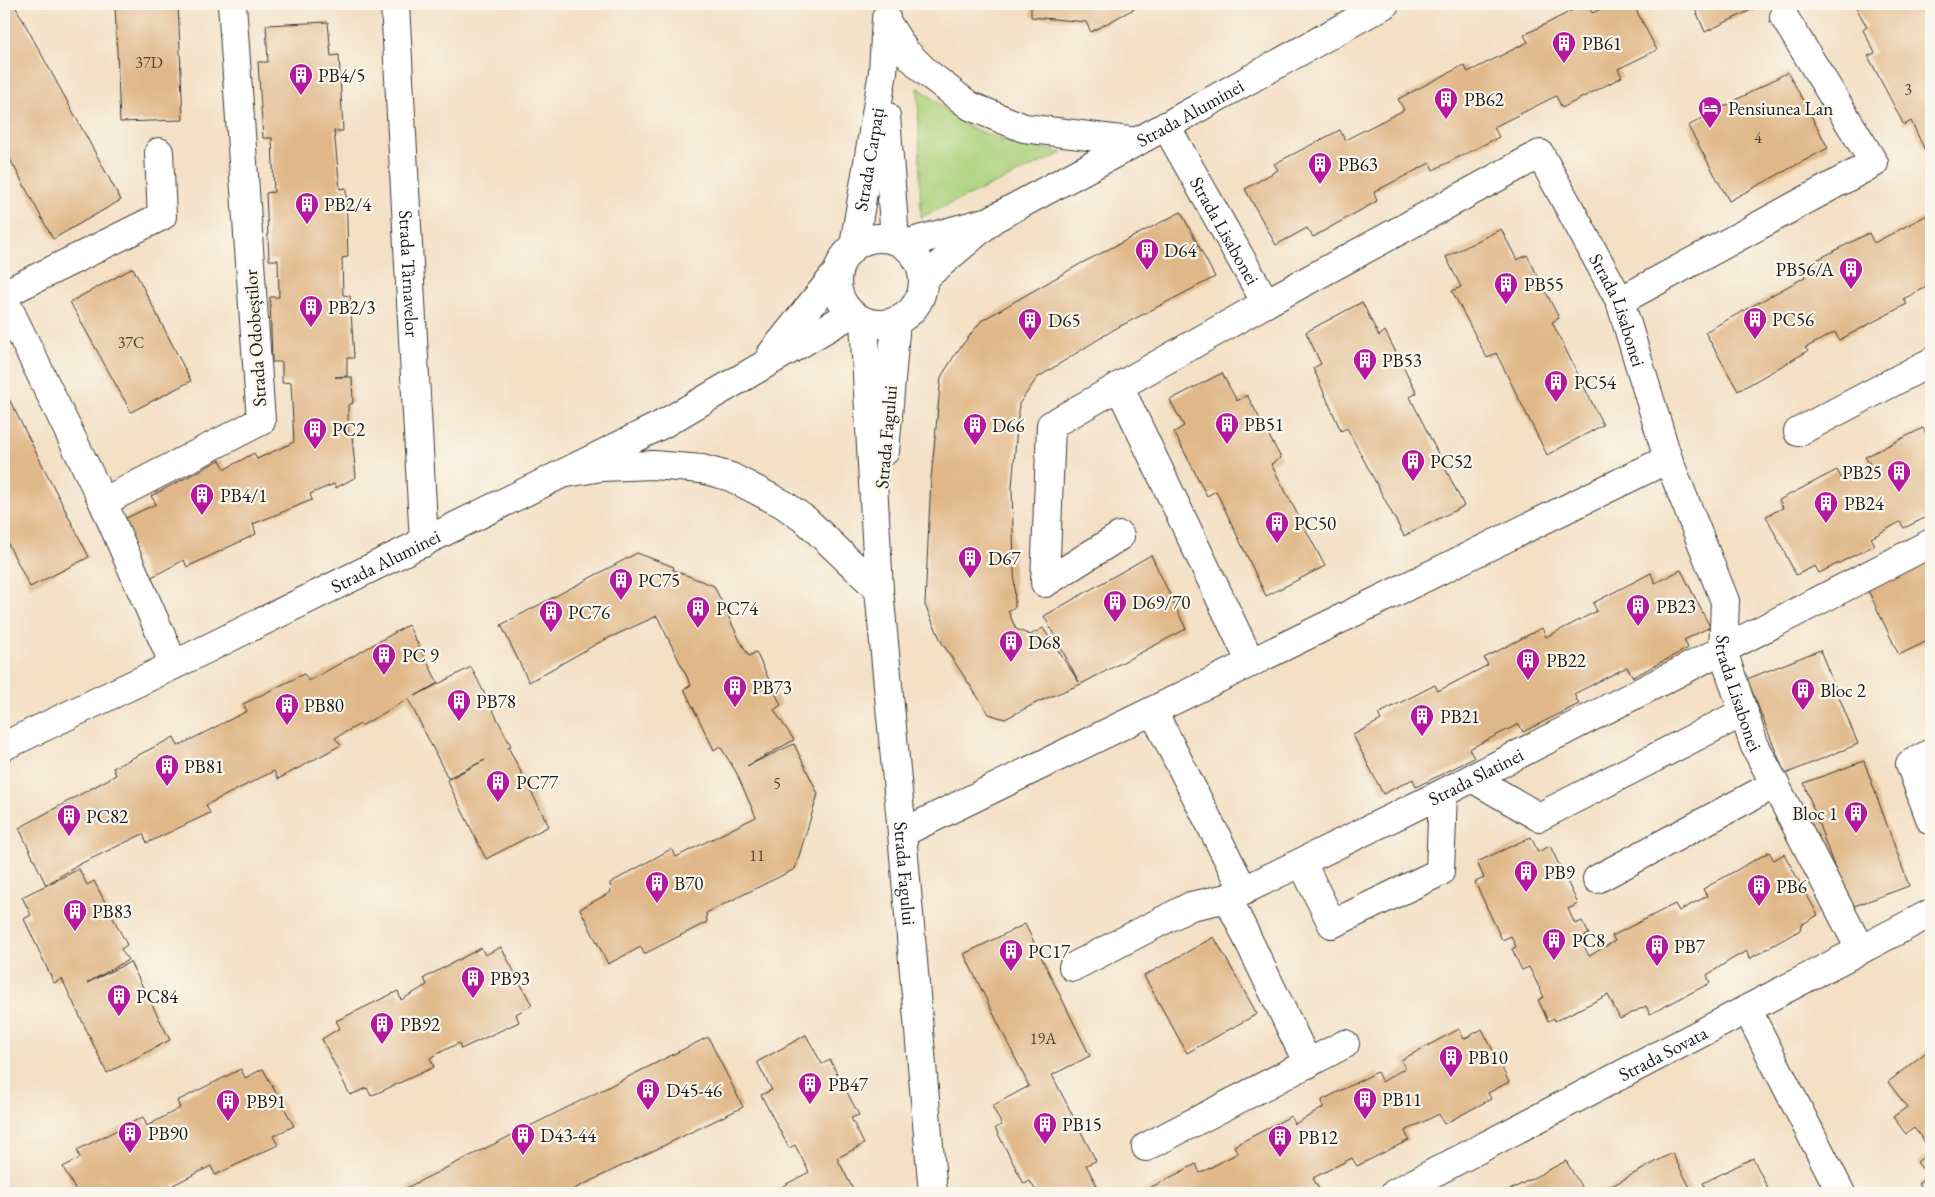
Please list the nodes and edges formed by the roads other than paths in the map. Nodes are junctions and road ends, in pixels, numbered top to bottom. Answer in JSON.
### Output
{"nodes":[{"id":1,"x":232,"y":4,"type":"edge"},
{"id":2,"x":395,"y":4,"type":"edge"},
{"id":3,"x":1385,"y":4,"type":"edge"},
{"id":4,"x":886,"y":12,"type":"edge"},
{"id":5,"x":1784,"y":17,"type":"dead end"},
{"id":6,"x":883,"y":72,"type":"junction"},
{"id":7,"x":1166,"y":126,"type":"junction"},
{"id":8,"x":1137,"y":142,"type":"junction"},
{"id":9,"x":159,"y":152,"type":"dead end"},
{"id":10,"x":993,"y":219,"type":"junction"},
{"id":11,"x":900,"y":242,"type":"junction"},
{"id":12,"x":854,"y":246,"type":"junction"},
{"id":13,"x":838,"y":271,"type":"junction"},
{"id":14,"x":923,"y":279,"type":"junction"},
{"id":15,"x":4,"y":294,"type":"edge"},
{"id":16,"x":4,"y":299,"type":"edge"},
{"id":17,"x":1620,"y":301,"type":"junction"},
{"id":18,"x":1266,"y":303,"type":"junction"},
{"id":19,"x":858,"y":318,"type":"junction"},
{"id":20,"x":896,"y":321,"type":"junction"},
{"id":21,"x":1931,"y":362,"type":"edge"},
{"id":22,"x":762,"y":366,"type":"junction"},
{"id":23,"x":1119,"y":386,"type":"junction"},
{"id":24,"x":1798,"y":432,"type":"dead end"},
{"id":25,"x":1668,"y":459,"type":"junction"},
{"id":26,"x":568,"y":472,"type":"junction"},
{"id":27,"x":103,"y":502,"type":"junction"},
{"id":28,"x":1120,"y":536,"type":"dead end"},
{"id":29,"x":424,"y":543,"type":"junction"},
{"id":30,"x":1931,"y":543,"type":"edge"},
{"id":31,"x":876,"y":552,"type":"junction"},
{"id":32,"x":879,"y":590,"type":"junction"},
{"id":33,"x":1723,"y":651,"type":"junction"},
{"id":34,"x":1252,"y":662,"type":"junction"},
{"id":35,"x":174,"y":665,"type":"junction"},
{"id":36,"x":1153,"y":711,"type":"junction"},
{"id":37,"x":1744,"y":712,"type":"junction"},
{"id":38,"x":6,"y":741,"type":"edge"},
{"id":39,"x":1931,"y":753,"type":"edge"},
{"id":40,"x":1472,"y":778,"type":"junction"},
{"id":41,"x":1775,"y":784,"type":"junction"},
{"id":42,"x":1443,"y":793,"type":"junction"},
{"id":43,"x":1931,"y":821,"type":"edge"},
{"id":44,"x":902,"y":833,"type":"junction"},
{"id":45,"x":1302,"y":863,"type":"junction"},
{"id":46,"x":1597,"y":879,"type":"dead end"},
{"id":47,"x":1236,"y":895,"type":"junction"},
{"id":48,"x":1931,"y":913,"type":"edge"},
{"id":49,"x":1860,"y":949,"type":"junction"},
{"id":50,"x":1073,"y":967,"type":"dead end"},
{"id":51,"x":1747,"y":1009,"type":"junction"},
{"id":52,"x":1345,"y":1044,"type":"dead end"},
{"id":53,"x":1308,"y":1064,"type":"junction"},
{"id":54,"x":1146,"y":1147,"type":"dead end"},
{"id":55,"x":934,"y":1192,"type":"edge"},
{"id":56,"x":1395,"y":1193,"type":"edge"},
{"id":57,"x":1841,"y":1193,"type":"edge"}],
"edges":[{"from":1,"to":27,"type":"street","name":"Strada Odobeștilor"},
{"from":2,"to":29,"type":"street","name":"Strada Târnavelor"},
{"from":3,"to":7,"type":"street","name":"Strada Aluminei"},
{"from":4,"to":6,"type":"street","name":"Strada Carpați"},
{"from":4,"to":8,"type":"street"},
{"from":5,"to":17,"type":"street"},
{"from":6,"to":11,"type":"street","name":"Strada Carpați"},
{"from":6,"to":12,"type":"street","name":"Strada Carpați"},
{"from":7,"to":8,"type":"street","name":"Strada Aluminei"},
{"from":7,"to":18,"type":"street","name":"Strada Lisabonei"},
{"from":8,"to":10,"type":"street","name":"Strada Aluminei"},
{"from":9,"to":15,"type":"street"},
{"from":10,"to":11,"type":"street","name":"Strada Aluminei"},
{"from":10,"to":14,"type":"street","name":"Strada Aluminei"},
{"from":11,"to":12,"type":"street"},
{"from":11,"to":14,"type":"street"},
{"from":12,"to":13,"type":"street"},
{"from":13,"to":19,"type":"street","name":"Strada Fagului"},
{"from":13,"to":22,"type":"street","name":"Strada Aluminei"},
{"from":14,"to":20,"type":"street"},
{"from":16,"to":27,"type":"street"},
{"from":17,"to":18,"type":"street","name":"Strada Lisabonei"},
{"from":17,"to":25,"type":"street","name":"Strada Lisabonei"},
{"from":18,"to":23,"type":"street"},
{"from":19,"to":20,"type":"street"},
{"from":19,"to":22,"type":"street","name":"Strada Aluminei"},
{"from":19,"to":31,"type":"street","name":"Strada Fagului"},
{"from":20,"to":31,"type":"street","name":"Strada Fagului"},
{"from":21,"to":24,"type":"street"},
{"from":22,"to":26,"type":"street","name":"Strada Aluminei"},
{"from":23,"to":28,"type":"street"},
{"from":23,"to":34,"type":"street"},
{"from":25,"to":33,"type":"street","name":"Strada Lisabonei"},
{"from":25,"to":34,"type":"street"},
{"from":26,"to":29,"type":"street","name":"Strada Aluminei"},
{"from":26,"to":32,"type":"street"},
{"from":27,"to":35,"type":"street"},
{"from":29,"to":35,"type":"street","name":"Strada Aluminei"},
{"from":30,"to":33,"type":"street","name":"Strada Slatinei"},
{"from":31,"to":32,"type":"street","name":"Strada Fagului"},
{"from":32,"to":44,"type":"street","name":"Strada Fagului"},
{"from":33,"to":37,"type":"street","name":"Strada Lisabonei"},
{"from":33,"to":40,"type":"street","name":"Strada Slatinei"},
{"from":34,"to":36,"type":"street"},
{"from":35,"to":38,"type":"street","name":"Strada Aluminei"},
{"from":36,"to":44,"type":"street"},
{"from":36,"to":47,"type":"street"},
{"from":37,"to":40,"type":"street"},
{"from":37,"to":41,"type":"street","name":"Strada Lisabonei"},
{"from":39,"to":43,"type":"street"},
{"from":40,"to":42,"type":"street","name":"Strada Slatinei"},
{"from":41,"to":46,"type":"street"},
{"from":41,"to":49,"type":"street","name":"Strada Lisabonei"},
{"from":42,"to":45,"type":"street","name":"Strada Slatinei"},
{"from":42,"to":45,"type":"street"},
{"from":44,"to":55,"type":"street","name":"Strada Fagului"},
{"from":45,"to":47,"type":"street","name":"Strada Slatinei"},
{"from":47,"to":50,"type":"street","name":"Strada Slatinei"},
{"from":47,"to":53,"type":"street"},
{"from":48,"to":49,"type":"street","name":"Strada Sovata"},
{"from":49,"to":51,"type":"street","name":"Strada Sovata"},
{"from":51,"to":56,"type":"street","name":"Strada Sovata"},
{"from":51,"to":57,"type":"street"},
{"from":52,"to":53,"type":"street"},
{"from":53,"to":54,"type":"street"}]}
